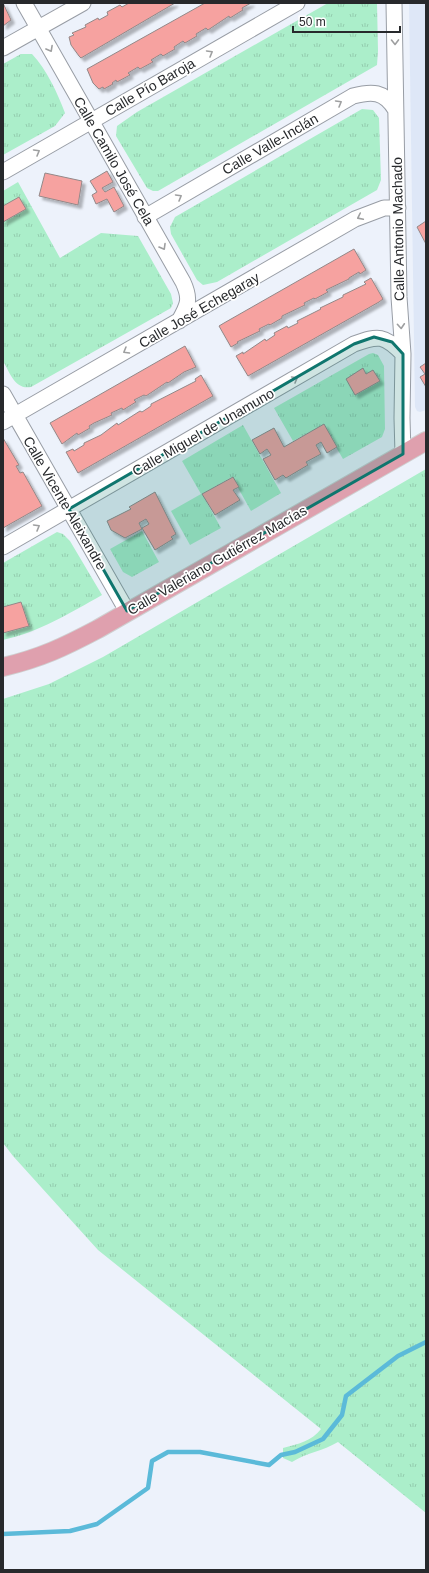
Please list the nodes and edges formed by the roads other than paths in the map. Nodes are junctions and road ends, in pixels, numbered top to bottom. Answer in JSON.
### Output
{"nodes":[{"id":1,"x":24,"y":3,"type":"edge"},
{"id":2,"x":83,"y":3,"type":"edge"},
{"id":3,"x":297,"y":3,"type":"edge"},
{"id":4,"x":394,"y":3,"type":"edge"},
{"id":5,"x":38,"y":28,"type":"junction"},
{"id":6,"x":3,"y":48,"type":"edge"},
{"id":7,"x":395,"y":109,"type":"junction"},
{"id":8,"x":91,"y":121,"type":"junction"},
{"id":9,"x":3,"y":172,"type":"edge"},
{"id":10,"x":398,"y":208,"type":"junction"},
{"id":11,"x":145,"y":217,"type":"junction"},
{"id":12,"x":179,"y":321,"type":"junction"},
{"id":13,"x":403,"y":354,"type":"junction"},
{"id":14,"x":3,"y":394,"type":"edge"},
{"id":15,"x":9,"y":418,"type":"edge"},
{"id":16,"x":426,"y":441,"type":"edge"},
{"id":17,"x":403,"y":454,"type":"junction"},
{"id":18,"x":69,"y":509,"type":"junction"},
{"id":19,"x":3,"y":547,"type":"edge"},
{"id":20,"x":127,"y":611,"type":"junction"},
{"id":21,"x":3,"y":667,"type":"edge"}],
"edges":[{"from":1,"to":5,"type":"street","name":"Calle Camilo José Cela"},
{"from":2,"to":5,"type":"street"},
{"from":8,"to":3,"type":"street","name":"Calle Pío Baroja","one_way":true},
{"from":4,"to":7,"type":"street","name":"Calle Antonio Machado","one_way":true},
{"from":5,"to":6,"type":"street"},
{"from":5,"to":8,"type":"street","name":"Calle Camilo José Cela","one_way":true},
{"from":7,"to":10,"type":"street","name":"Calle Antonio Machado"},
{"from":11,"to":7,"type":"street","name":"Calle Valle-Inclán","one_way":true},
{"from":9,"to":8,"type":"street","name":"Calle Pío Baroja","one_way":true},
{"from":8,"to":11,"type":"street","name":"Calle Camilo José Cela"},
{"from":10,"to":12,"type":"street","name":"Calle José Echegaray","one_way":true},
{"from":10,"to":13,"type":"street","name":"Calle Antonio Machado","one_way":true},
{"from":11,"to":12,"type":"street","name":"Calle Camilo José Cela","one_way":true},
{"from":12,"to":15,"type":"street","name":"Calle José Echegaray","one_way":true},
{"from":13,"to":17,"type":"street","name":"Calle Antonio Machado"},
{"from":18,"to":13,"type":"street","name":"Calle Miguel de Unamuno","one_way":true},
{"from":14,"to":15,"type":"street","name":"Calle Vicente Aleixandre"},
{"from":15,"to":18,"type":"street","name":"Calle Vicente Aleixandre"},
{"from":16,"to":17,"type":"main road","name":"Calle Valeriano Gutiérrez Macías"},
{"from":17,"to":20,"type":"main road","name":"Calle Valeriano Gutiérrez Macías"},
{"from":19,"to":18,"type":"street","name":"Calle Miguel de Unamuno","one_way":true},
{"from":18,"to":20,"type":"street","name":"Calle Vicente Aleixandre"},
{"from":20,"to":21,"type":"main road","name":"Calle Valeriano Gutiérrez Macías"}]}
